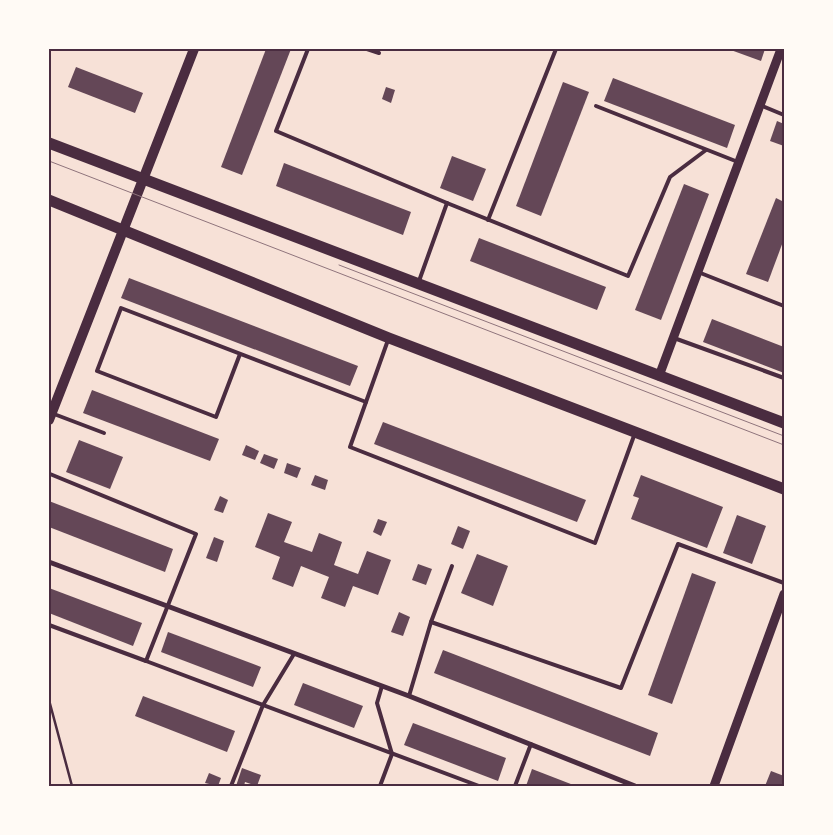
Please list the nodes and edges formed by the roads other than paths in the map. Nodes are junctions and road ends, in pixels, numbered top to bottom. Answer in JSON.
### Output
{"nodes":[{"id":1,"x":194,"y":49,"type":"edge"},
{"id":2,"x":308,"y":49,"type":"edge"},
{"id":3,"x":367,"y":49,"type":"edge"},
{"id":4,"x":556,"y":49,"type":"edge"},
{"id":5,"x":781,"y":49,"type":"edge"},
{"id":6,"x":379,"y":53,"type":"dead end"},
{"id":7,"x":760,"y":105,"type":"junction"},
{"id":8,"x":596,"y":106,"type":"dead end"},
{"id":9,"x":784,"y":115,"type":"edge"},
{"id":10,"x":49,"y":143,"type":"edge"},
{"id":11,"x":706,"y":150,"type":"junction"},
{"id":12,"x":738,"y":162,"type":"junction"},
{"id":13,"x":143,"y":179,"type":"junction"},
{"id":14,"x":49,"y":200,"type":"edge"},
{"id":15,"x":447,"y":203,"type":"junction"},
{"id":16,"x":488,"y":220,"type":"junction"},
{"id":17,"x":124,"y":230,"type":"junction"},
{"id":18,"x":698,"y":272,"type":"junction"},
{"id":19,"x":418,"y":283,"type":"junction"},
{"id":20,"x":784,"y":306,"type":"edge"},
{"id":21,"x":389,"y":338,"type":"junction"},
{"id":22,"x":674,"y":338,"type":"junction"},
{"id":23,"x":240,"y":354,"type":"junction"},
{"id":24,"x":659,"y":376,"type":"junction"},
{"id":25,"x":784,"y":378,"type":"edge"},
{"id":26,"x":366,"y":402,"type":"junction"},
{"id":27,"x":50,"y":417,"type":"edge"},
{"id":28,"x":784,"y":423,"type":"edge"},
{"id":29,"x":635,"y":431,"type":"junction"},
{"id":30,"x":104,"y":432,"type":"dead end"},
{"id":31,"x":50,"y":474,"type":"dead end"},
{"id":32,"x":784,"y":489,"type":"edge"},
{"id":33,"x":49,"y":562,"type":"edge"},
{"id":34,"x":452,"y":566,"type":"dead end"},
{"id":35,"x":784,"y":583,"type":"edge"},
{"id":36,"x":784,"y":594,"type":"edge"},
{"id":37,"x":169,"y":606,"type":"junction"},
{"id":38,"x":431,"y":622,"type":"junction"},
{"id":39,"x":49,"y":625,"type":"edge"},
{"id":40,"x":294,"y":654,"type":"junction"},
{"id":41,"x":146,"y":661,"type":"junction"},
{"id":42,"x":382,"y":686,"type":"junction"},
{"id":43,"x":409,"y":696,"type":"junction"},
{"id":44,"x":263,"y":705,"type":"junction"},
{"id":45,"x":531,"y":744,"type":"junction"},
{"id":46,"x":392,"y":754,"type":"junction"},
{"id":47,"x":231,"y":786,"type":"edge"},
{"id":48,"x":380,"y":786,"type":"edge"},
{"id":49,"x":479,"y":786,"type":"edge"},
{"id":50,"x":515,"y":786,"type":"edge"},
{"id":51,"x":636,"y":786,"type":"edge"},
{"id":52,"x":714,"y":786,"type":"edge"}],
"edges":[{"from":1,"to":13,"type":"main road"},
{"from":2,"to":15,"type":"lane"},
{"from":3,"to":6,"type":"lane"},
{"from":4,"to":16,"type":"lane"},
{"from":5,"to":7,"type":"street"},
{"from":7,"to":9,"type":"lane"},
{"from":7,"to":12,"type":"street"},
{"from":8,"to":11,"type":"lane"},
{"from":10,"to":13,"type":"main road"},
{"from":11,"to":12,"type":"lane"},
{"from":11,"to":16,"type":"lane"},
{"from":12,"to":18,"type":"street"},
{"from":13,"to":17,"type":"main road"},
{"from":13,"to":19,"type":"main road"},
{"from":14,"to":17,"type":"main road"},
{"from":15,"to":16,"type":"lane"},
{"from":15,"to":19,"type":"lane"},
{"from":17,"to":21,"type":"main road"},
{"from":17,"to":27,"type":"main road"},
{"from":18,"to":20,"type":"lane"},
{"from":18,"to":22,"type":"street"},
{"from":19,"to":24,"type":"main road"},
{"from":21,"to":26,"type":"lane"},
{"from":21,"to":29,"type":"main road"},
{"from":22,"to":24,"type":"street"},
{"from":22,"to":25,"type":"lane"},
{"from":23,"to":23,"type":"lane"},
{"from":23,"to":26,"type":"lane"},
{"from":24,"to":28,"type":"main road"},
{"from":26,"to":29,"type":"lane"},
{"from":27,"to":30,"type":"lane"},
{"from":29,"to":32,"type":"main road"},
{"from":31,"to":37,"type":"lane"},
{"from":33,"to":37,"type":"street"},
{"from":34,"to":38,"type":"lane"},
{"from":35,"to":38,"type":"lane"},
{"from":36,"to":52,"type":"street"},
{"from":37,"to":40,"type":"street"},
{"from":37,"to":41,"type":"lane"},
{"from":38,"to":43,"type":"lane"},
{"from":39,"to":41,"type":"lane"},
{"from":40,"to":42,"type":"street"},
{"from":40,"to":44,"type":"lane"},
{"from":41,"to":44,"type":"lane"},
{"from":42,"to":43,"type":"street"},
{"from":42,"to":46,"type":"lane"},
{"from":43,"to":45,"type":"street"},
{"from":44,"to":46,"type":"lane"},
{"from":44,"to":47,"type":"lane"},
{"from":45,"to":50,"type":"lane"},
{"from":45,"to":51,"type":"street"},
{"from":46,"to":48,"type":"lane"},
{"from":46,"to":49,"type":"lane"}]}
